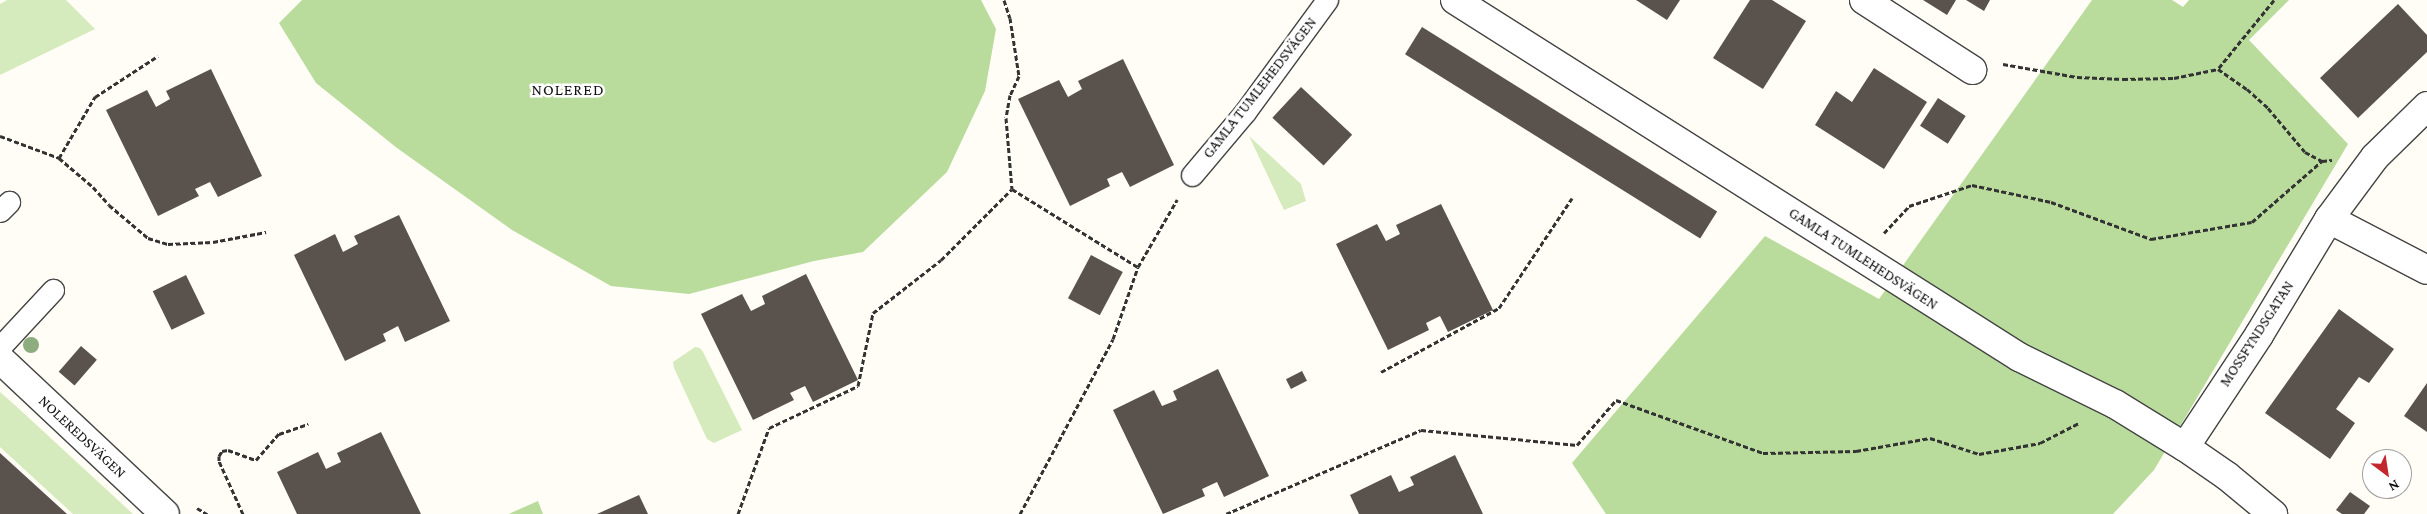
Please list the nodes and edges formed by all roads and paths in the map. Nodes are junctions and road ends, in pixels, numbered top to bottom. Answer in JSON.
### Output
{"nodes":[{"id":1,"x":1004,"y":0,"type":"edge"},
{"id":2,"x":1327,"y":0,"type":"edge"},
{"id":3,"x":1455,"y":0,"type":"edge"},
{"id":4,"x":1864,"y":0,"type":"edge"},
{"id":5,"x":2274,"y":0,"type":"edge"},
{"id":6,"x":158,"y":56,"type":"dead end"},
{"id":7,"x":2218,"y":69,"type":"junction"},
{"id":8,"x":1972,"y":70,"type":"joint"},
{"id":9,"x":2427,"y":106,"type":"edge"},
{"id":10,"x":0,"y":136,"type":"edge"},
{"id":11,"x":2375,"y":156,"type":"junction"},
{"id":12,"x":60,"y":158,"type":"junction"},
{"id":13,"x":2322,"y":161,"type":"junction"},
{"id":14,"x":1192,"y":175,"type":"joint"},
{"id":15,"x":1012,"y":188,"type":"junction"},
{"id":16,"x":1572,"y":198,"type":"dead end"},
{"id":17,"x":2329,"y":220,"type":"junction"},
{"id":18,"x":266,"y":232,"type":"dead end"},
{"id":19,"x":1861,"y":258,"type":"junction"},
{"id":20,"x":1138,"y":267,"type":"junction"},
{"id":21,"x":2427,"y":270,"type":"edge"},
{"id":22,"x":53,"y":290,"type":"dead end"},
{"id":23,"x":0,"y":347,"type":"edge"},
{"id":24,"x":0,"y":359,"type":"edge"},
{"id":25,"x":1381,"y":372,"type":"dead end"},
{"id":26,"x":2115,"y":404,"type":"junction"},
{"id":27,"x":308,"y":424,"type":"dead end"},
{"id":28,"x":2185,"y":447,"type":"junction"},
{"id":29,"x":165,"y":514,"type":"edge"},
{"id":30,"x":243,"y":514,"type":"edge"},
{"id":31,"x":738,"y":514,"type":"edge"},
{"id":32,"x":1020,"y":514,"type":"edge"},
{"id":33,"x":1226,"y":514,"type":"edge"},
{"id":34,"x":2273,"y":514,"type":"edge"}],
"edges":[{"from":1,"to":15,"type":"path"},
{"from":2,"to":14,"type":"lane","name":"GAMLA TUMLEHEDSVÄGEN"},
{"from":3,"to":19,"type":"street","name":"GAMLA TUMLEHEDSVÄGEN"},
{"from":4,"to":8,"type":"street"},
{"from":5,"to":7,"type":"path"},
{"from":6,"to":12,"type":"path"},
{"from":7,"to":8,"type":"path"},
{"from":7,"to":13,"type":"path"},
{"from":9,"to":11,"type":"street","name":"MOSSFYNDSGATAN"},
{"from":10,"to":12,"type":"path"},
{"from":11,"to":13,"type":"path"},
{"from":11,"to":17,"type":"street","name":"MOSSFYNDSGATAN"},
{"from":12,"to":18,"type":"path"},
{"from":13,"to":19,"type":"path"},
{"from":14,"to":20,"type":"path"},
{"from":15,"to":20,"type":"path"},
{"from":15,"to":31,"type":"path"},
{"from":16,"to":25,"type":"path"},
{"from":17,"to":21,"type":"street"},
{"from":17,"to":28,"type":"street","name":"MOSSFYNDSGATAN"},
{"from":19,"to":26,"type":"street","name":"GAMLA TUMLEHEDSVÄGEN"},
{"from":20,"to":32,"type":"path"},
{"from":22,"to":23,"type":"lane"},
{"from":24,"to":29,"type":"street","name":"NOLEREDSVÄGEN"},
{"from":26,"to":28,"type":"street","name":"GAMLA TUMLEHEDSVÄGEN"},
{"from":26,"to":33,"type":"path"},
{"from":27,"to":30,"type":"path"},
{"from":28,"to":34,"type":"street","name":"GAMLA TUMLEHEDSVÄGEN"}]}
